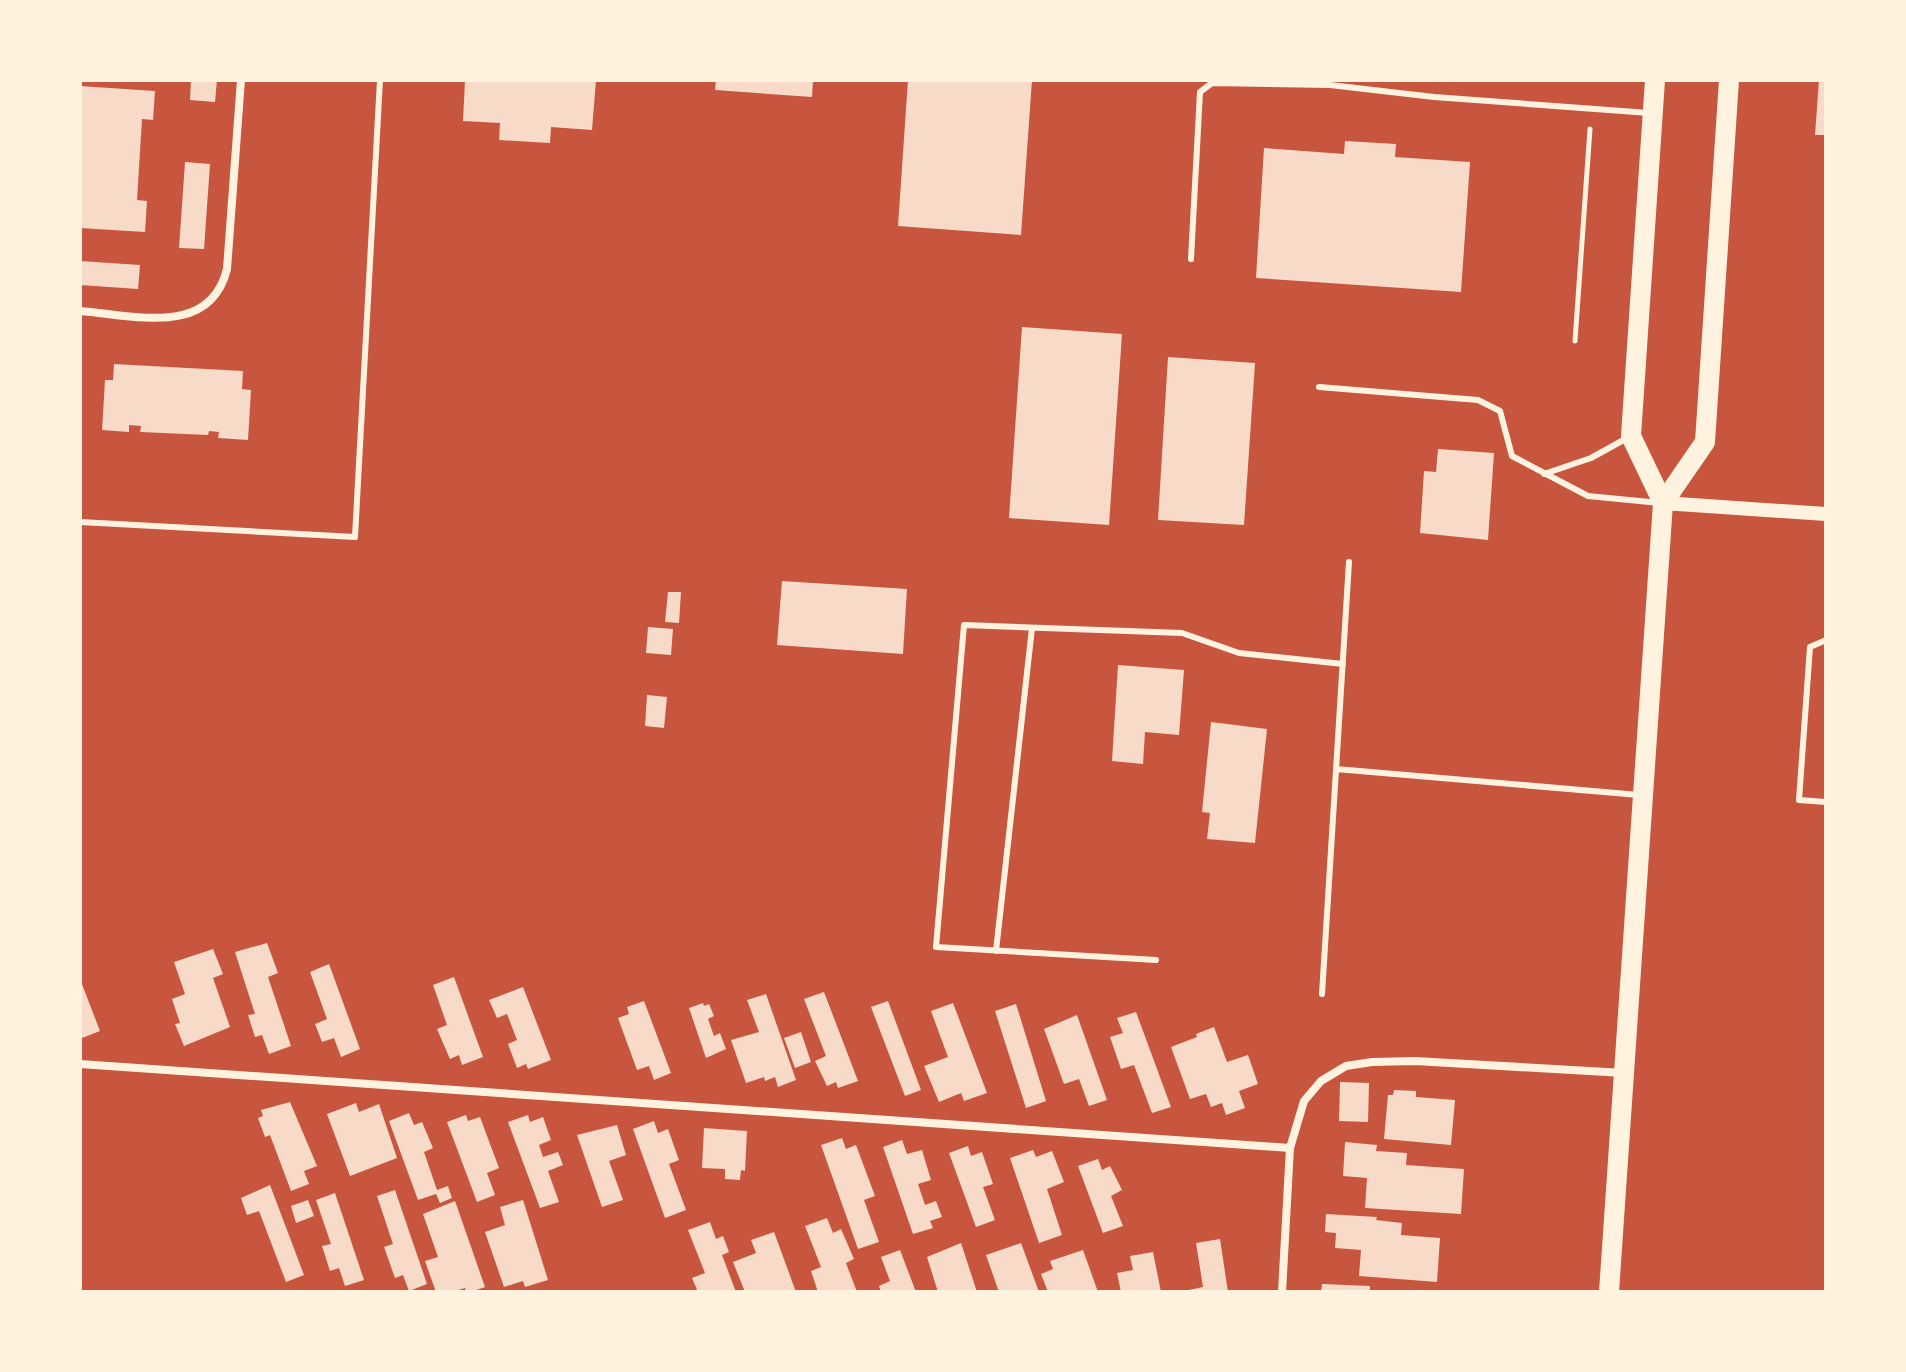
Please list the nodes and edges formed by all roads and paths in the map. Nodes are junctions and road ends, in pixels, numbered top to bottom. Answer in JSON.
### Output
{"nodes":[{"id":1,"x":241,"y":80,"type":"edge"},
{"id":2,"x":380,"y":80,"type":"edge"},
{"id":3,"x":1655,"y":80,"type":"edge"},
{"id":4,"x":1729,"y":80,"type":"edge"},
{"id":5,"x":1591,"y":109,"type":"junction"},
{"id":6,"x":1653,"y":113,"type":"junction"},
{"id":7,"x":1191,"y":259,"type":"dead end"},
{"id":8,"x":80,"y":311,"type":"edge"},
{"id":9,"x":1575,"y":341,"type":"dead end"},
{"id":10,"x":1319,"y":387,"type":"dead end"},
{"id":11,"x":1631,"y":436,"type":"junction"},
{"id":12,"x":1544,"y":474,"type":"junction"},
{"id":13,"x":1663,"y":503,"type":"junction"},
{"id":14,"x":1826,"y":514,"type":"edge"},
{"id":15,"x":80,"y":522,"type":"edge"},
{"id":16,"x":1349,"y":562,"type":"dead end"},
{"id":17,"x":1032,"y":628,"type":"junction"},
{"id":18,"x":1826,"y":640,"type":"edge"},
{"id":19,"x":1343,"y":664,"type":"junction"},
{"id":20,"x":1336,"y":769,"type":"junction"},
{"id":21,"x":1643,"y":795,"type":"junction"},
{"id":22,"x":1826,"y":802,"type":"edge"},
{"id":23,"x":996,"y":951,"type":"junction"},
{"id":24,"x":1156,"y":960,"type":"dead end"},
{"id":25,"x":1322,"y":994,"type":"dead end"},
{"id":26,"x":80,"y":1064,"type":"edge"},
{"id":27,"x":1624,"y":1073,"type":"junction"},
{"id":28,"x":1290,"y":1148,"type":"junction"},
{"id":29,"x":1282,"y":1292,"type":"edge"},
{"id":30,"x":1609,"y":1292,"type":"edge"}],
"edges":[{"from":1,"to":8,"type":"street"},
{"from":2,"to":15,"type":"lane"},
{"from":3,"to":6,"type":"main road"},
{"from":4,"to":13,"type":"main road"},
{"from":5,"to":6,"type":"lane"},
{"from":5,"to":7,"type":"lane"},
{"from":5,"to":9,"type":"path"},
{"from":6,"to":11,"type":"main road"},
{"from":10,"to":12,"type":"lane"},
{"from":11,"to":12,"type":"lane"},
{"from":11,"to":13,"type":"main road"},
{"from":12,"to":13,"type":"lane"},
{"from":13,"to":14,"type":"street"},
{"from":13,"to":21,"type":"main road"},
{"from":16,"to":19,"type":"lane"},
{"from":17,"to":19,"type":"lane"},
{"from":17,"to":23,"type":"lane"},
{"from":17,"to":23,"type":"lane"},
{"from":18,"to":22,"type":"lane"},
{"from":19,"to":20,"type":"lane"},
{"from":20,"to":21,"type":"lane"},
{"from":20,"to":25,"type":"lane"},
{"from":21,"to":27,"type":"main road"},
{"from":23,"to":24,"type":"lane"},
{"from":26,"to":28,"type":"street"},
{"from":27,"to":28,"type":"street"},
{"from":27,"to":30,"type":"main road"},
{"from":28,"to":29,"type":"street"}]}
